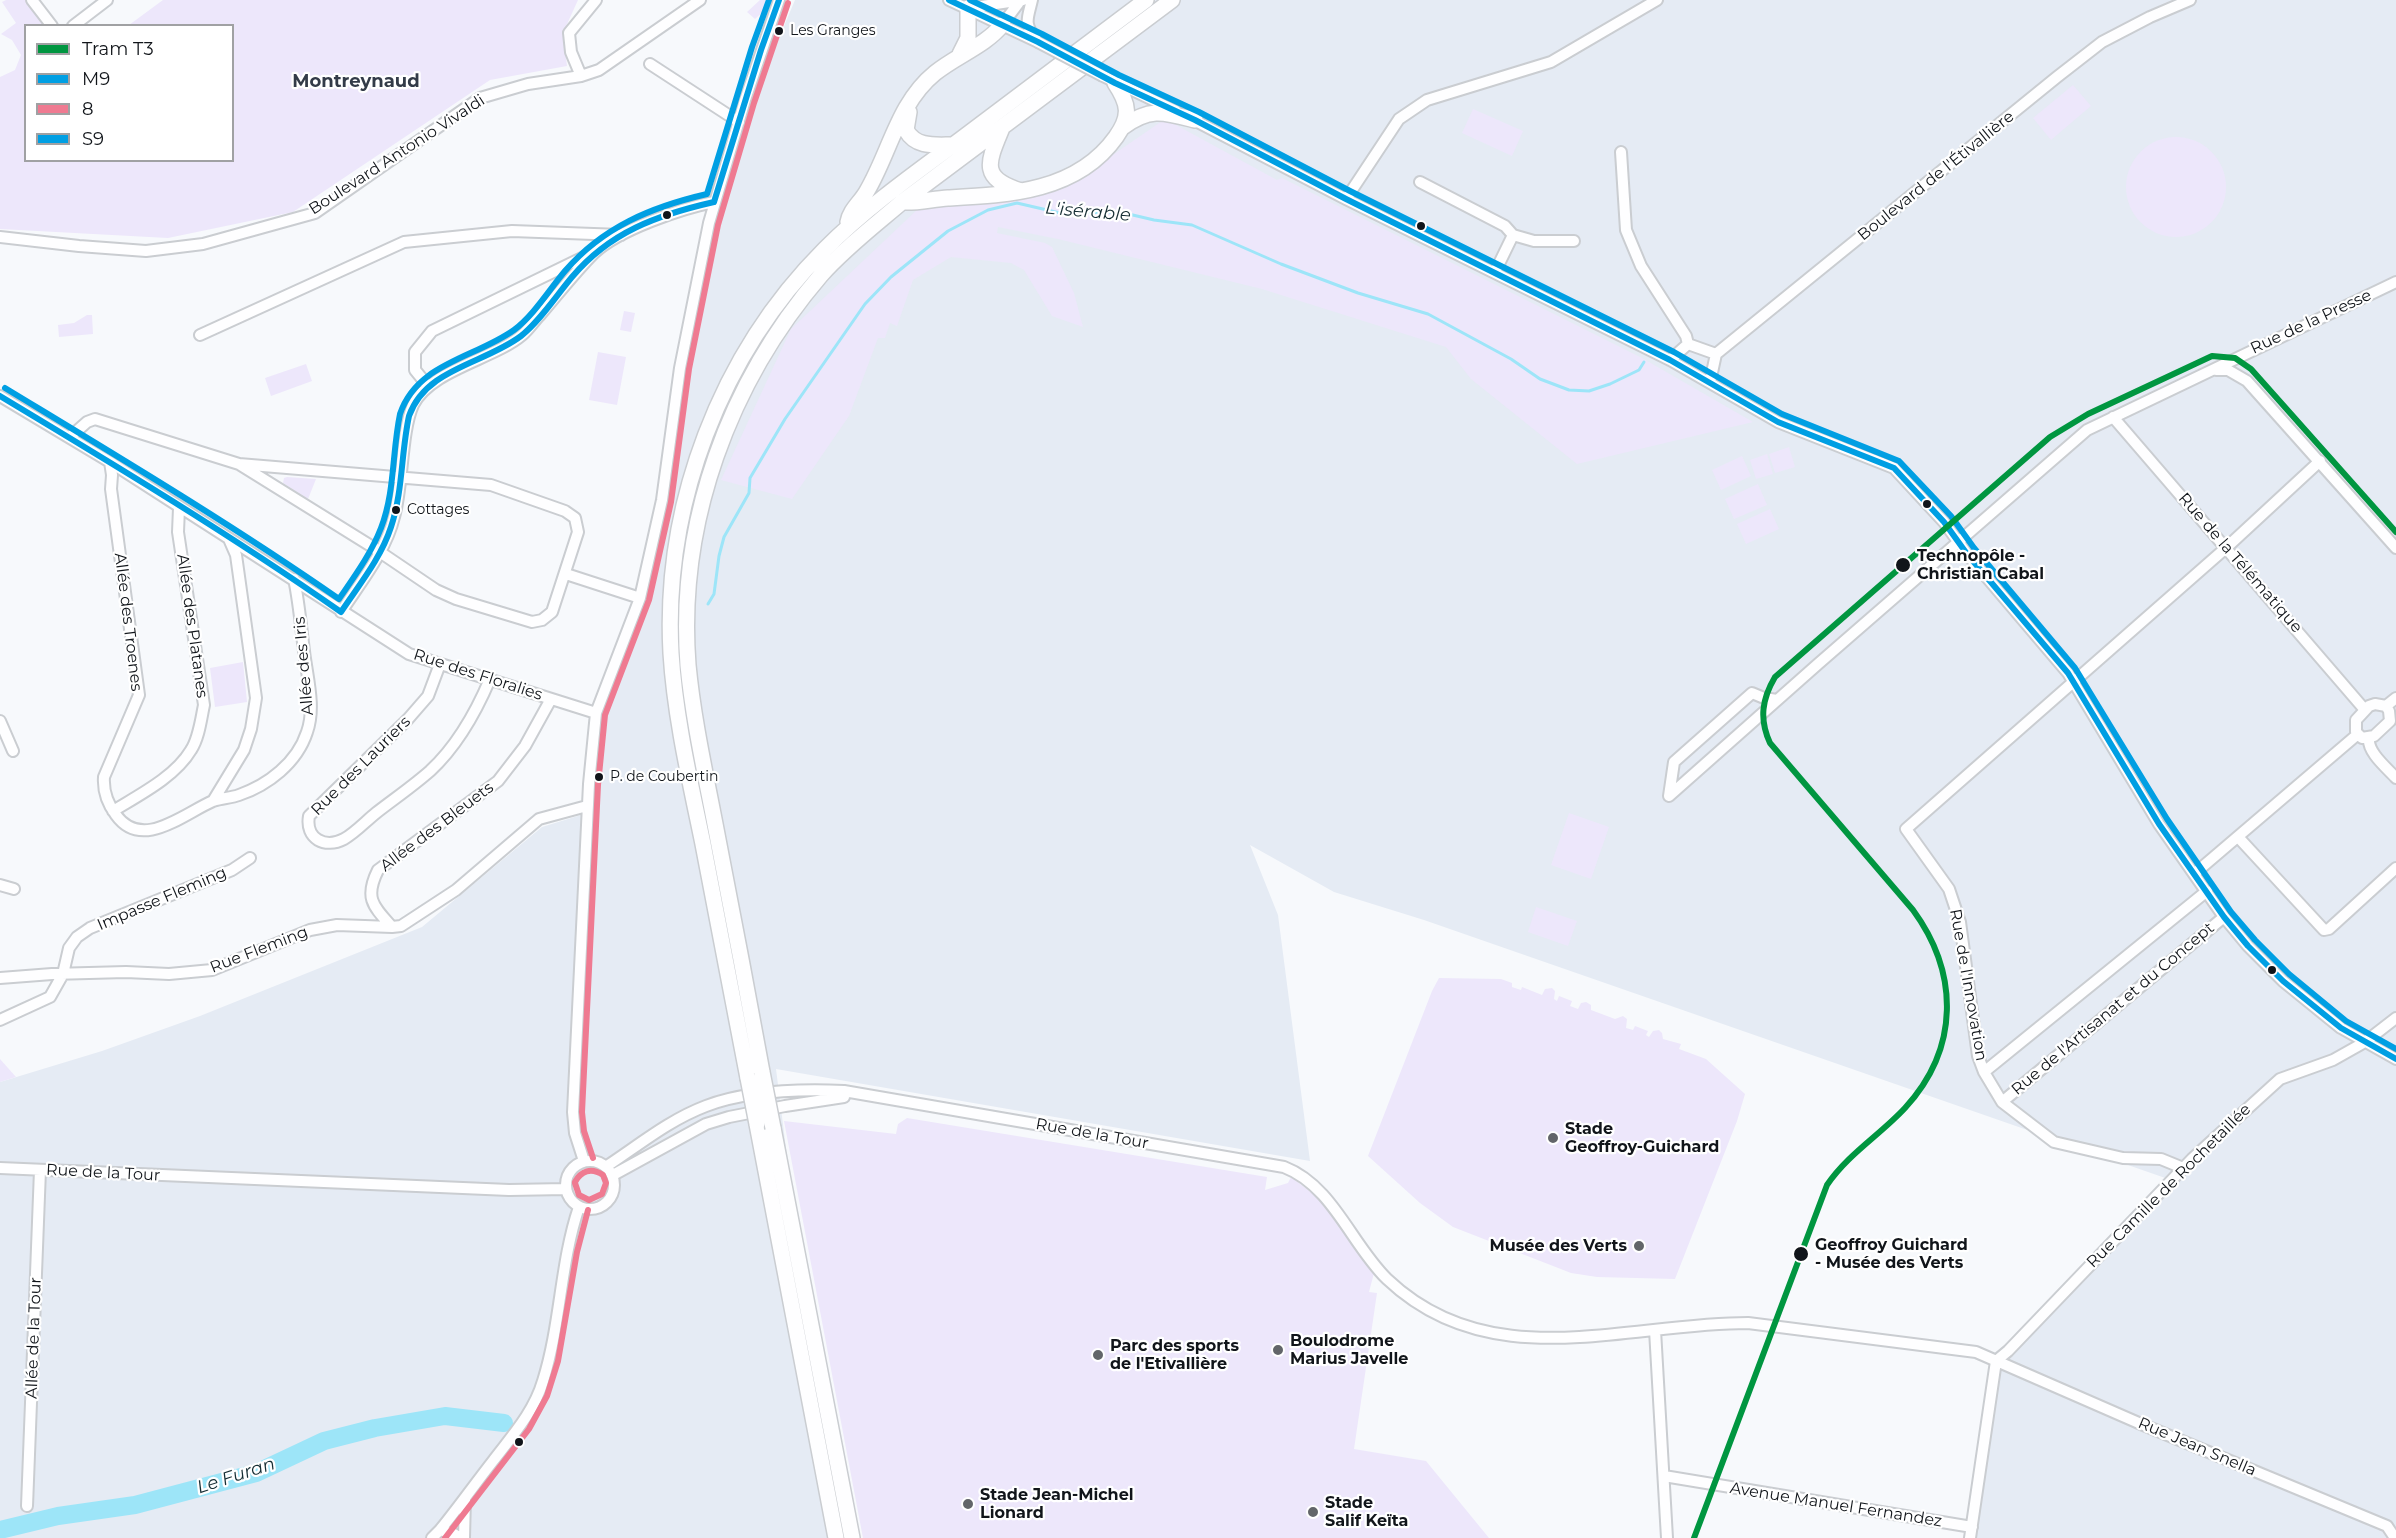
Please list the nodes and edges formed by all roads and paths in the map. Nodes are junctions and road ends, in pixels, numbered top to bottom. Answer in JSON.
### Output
{"nodes":[{"id":1,"x":32,"y":0,"type":"edge"},
{"id":2,"x":107,"y":0,"type":"edge"},
{"id":3,"x":596,"y":0,"type":"edge"},
{"id":4,"x":700,"y":0,"type":"edge"},
{"id":5,"x":779,"y":0,"type":"edge"},
{"id":6,"x":949,"y":0,"type":"edge"},
{"id":7,"x":1025,"y":0,"type":"edge"},
{"id":8,"x":1146,"y":0,"type":"edge"},
{"id":9,"x":1172,"y":0,"type":"edge"},
{"id":10,"x":1657,"y":0,"type":"edge"},
{"id":11,"x":2190,"y":0,"type":"edge"},
{"id":12,"x":968,"y":8,"type":"junction"},
{"id":13,"x":50,"y":24,"type":"edge"},
{"id":14,"x":76,"y":24,"type":"edge"},
{"id":15,"x":1002,"y":25,"type":"junction"},
{"id":16,"x":1038,"y":42,"type":"junction"},
{"id":17,"x":960,"y":54,"type":"junction"},
{"id":18,"x":650,"y":64,"type":"dead end"},
{"id":19,"x":581,"y":76,"type":"junction"},
{"id":20,"x":1109,"y":80,"type":"junction"},
{"id":21,"x":911,"y":101,"type":"junction"},
{"id":22,"x":1195,"y":120,"type":"junction"},
{"id":23,"x":739,"y":122,"type":"junction"},
{"id":24,"x":1003,"y":126,"type":"junction"},
{"id":25,"x":1123,"y":127,"type":"junction"},
{"id":26,"x":953,"y":145,"type":"junction"},
{"id":27,"x":1621,"y":152,"type":"dead end"},
{"id":28,"x":1420,"y":183,"type":"dead end"},
{"id":29,"x":1024,"y":192,"type":"junction"},
{"id":30,"x":1346,"y":199,"type":"junction"},
{"id":31,"x":714,"y":202,"type":"junction"},
{"id":32,"x":902,"y":202,"type":"junction"},
{"id":33,"x":847,"y":228,"type":"junction"},
{"id":34,"x":622,"y":235,"type":"junction"},
{"id":35,"x":1513,"y":235,"type":"junction"},
{"id":36,"x":0,"y":237,"type":"edge"},
{"id":37,"x":1574,"y":241,"type":"dead end"},
{"id":38,"x":596,"y":251,"type":"junction"},
{"id":39,"x":1495,"y":272,"type":"junction"},
{"id":40,"x":2396,"y":282,"type":"edge"},
{"id":41,"x":200,"y":335,"type":"dead end"},
{"id":42,"x":1688,"y":344,"type":"junction"},
{"id":43,"x":1716,"y":354,"type":"junction"},
{"id":44,"x":1670,"y":360,"type":"junction"},
{"id":45,"x":2204,"y":372,"type":"junction"},
{"id":46,"x":1710,"y":382,"type":"junction"},
{"id":47,"x":428,"y":386,"type":"junction"},
{"id":48,"x":1,"y":394,"type":"edge"},
{"id":49,"x":2113,"y":417,"type":"junction"},
{"id":50,"x":70,"y":437,"type":"junction"},
{"id":51,"x":2320,"y":461,"type":"junction"},
{"id":52,"x":110,"y":462,"type":"junction"},
{"id":53,"x":239,"y":464,"type":"junction"},
{"id":54,"x":401,"y":479,"type":"junction"},
{"id":55,"x":179,"y":508,"type":"junction"},
{"id":56,"x":229,"y":539,"type":"junction"},
{"id":57,"x":1959,"y":541,"type":"junction"},
{"id":58,"x":2227,"y":548,"type":"junction"},
{"id":59,"x":2396,"y":548,"type":"edge"},
{"id":60,"x":379,"y":551,"type":"junction"},
{"id":61,"x":566,"y":574,"type":"junction"},
{"id":62,"x":294,"y":579,"type":"junction"},
{"id":63,"x":640,"y":598,"type":"junction"},
{"id":64,"x":341,"y":612,"type":"junction"},
{"id":65,"x":440,"y":664,"type":"junction"},
{"id":66,"x":490,"y":679,"type":"junction"},
{"id":67,"x":2074,"y":681,"type":"junction"},
{"id":68,"x":2396,"y":698,"type":"edge"},
{"id":69,"x":551,"y":699,"type":"junction"},
{"id":70,"x":1777,"y":700,"type":"junction"},
{"id":71,"x":2386,"y":706,"type":"junction"},
{"id":72,"x":2365,"y":710,"type":"junction"},
{"id":73,"x":596,"y":713,"type":"junction"},
{"id":74,"x":0,"y":721,"type":"edge"},
{"id":75,"x":2386,"y":726,"type":"junction"},
{"id":76,"x":2396,"y":733,"type":"edge"},
{"id":77,"x":2358,"y":734,"type":"junction"},
{"id":78,"x":2369,"y":738,"type":"junction"},
{"id":79,"x":13,"y":751,"type":"dead end"},
{"id":80,"x":2396,"y":778,"type":"edge"},
{"id":81,"x":213,"y":801,"type":"junction"},
{"id":82,"x":587,"y":806,"type":"junction"},
{"id":83,"x":113,"y":810,"type":"junction"},
{"id":84,"x":2238,"y":837,"type":"junction"},
{"id":85,"x":250,"y":858,"type":"dead end"},
{"id":86,"x":2396,"y":868,"type":"edge"},
{"id":87,"x":2194,"y":874,"type":"junction"},
{"id":88,"x":0,"y":885,"type":"edge"},
{"id":89,"x":14,"y":889,"type":"dead end"},
{"id":90,"x":2207,"y":891,"type":"junction"},
{"id":91,"x":2224,"y":916,"type":"junction"},
{"id":92,"x":392,"y":927,"type":"junction"},
{"id":93,"x":63,"y":974,"type":"junction"},
{"id":94,"x":0,"y":978,"type":"edge"},
{"id":95,"x":2396,"y":1018,"type":"edge"},
{"id":96,"x":0,"y":1020,"type":"edge"},
{"id":97,"x":2365,"y":1042,"type":"junction"},
{"id":98,"x":2396,"y":1059,"type":"edge"},
{"id":99,"x":1984,"y":1072,"type":"junction"},
{"id":100,"x":856,"y":1094,"type":"junction"},
{"id":101,"x":2002,"y":1102,"type":"junction"},
{"id":102,"x":584,"y":1161,"type":"junction"},
{"id":103,"x":0,"y":1168,"type":"edge"},
{"id":104,"x":2183,"y":1168,"type":"junction"},
{"id":105,"x":40,"y":1170,"type":"junction"},
{"id":106,"x":610,"y":1171,"type":"junction"},
{"id":107,"x":566,"y":1189,"type":"junction"},
{"id":108,"x":579,"y":1207,"type":"junction"},
{"id":109,"x":1655,"y":1329,"type":"junction"},
{"id":110,"x":1996,"y":1361,"type":"junction"},
{"id":111,"x":1664,"y":1476,"type":"junction"},
{"id":112,"x":465,"y":1498,"type":"junction"},
{"id":113,"x":27,"y":1506,"type":"dead end"},
{"id":114,"x":1971,"y":1532,"type":"edge"},
{"id":115,"x":436,"y":1534,"type":"edge"},
{"id":116,"x":462,"y":1538,"type":"edge"},
{"id":117,"x":836,"y":1538,"type":"edge"},
{"id":118,"x":852,"y":1538,"type":"edge"},
{"id":119,"x":1666,"y":1538,"type":"edge"},
{"id":120,"x":2395,"y":1538,"type":"edge"}],
"edges":[{"from":1,"to":13,"type":"street"},
{"from":2,"to":14,"type":"street"},
{"from":3,"to":19,"type":"street"},
{"from":4,"to":19,"type":"street","name":"Boulevard Antonio Vivaldi"},
{"from":5,"to":23,"type":"street"},
{"from":6,"to":12,"type":"street"},
{"from":7,"to":12,"type":"street"},
{"from":7,"to":15,"type":"street"},
{"from":7,"to":16,"type":"street"},
{"from":8,"to":26,"type":"highway"},
{"from":9,"to":24,"type":"highway"},
{"from":10,"to":30,"type":"street"},
{"from":11,"to":43,"type":"street","name":"Boulevard de l'Étivallière"},
{"from":12,"to":15,"type":"street"},
{"from":12,"to":17,"type":"highway"},
{"from":15,"to":16,"type":"street"},
{"from":15,"to":17,"type":"highway"},
{"from":16,"to":20,"type":"street","bridge":true},
{"from":17,"to":21,"type":"highway"},
{"from":18,"to":23,"type":"street"},
{"from":19,"to":36,"type":"street","name":"Boulevard Antonio Vivaldi"},
{"from":20,"to":22,"type":"street"},
{"from":20,"to":25,"type":"highway"},
{"from":21,"to":26,"type":"highway"},
{"from":21,"to":33,"type":"highway"},
{"from":22,"to":25,"type":"highway"},
{"from":22,"to":30,"type":"street"},
{"from":23,"to":31,"type":"street"},
{"from":24,"to":29,"type":"highway"},
{"from":24,"to":32,"type":"highway"},
{"from":25,"to":29,"type":"highway"},
{"from":26,"to":33,"type":"highway"},
{"from":27,"to":42,"type":"street"},
{"from":28,"to":35,"type":"street"},
{"from":29,"to":32,"type":"highway"},
{"from":30,"to":39,"type":"street"},
{"from":31,"to":34,"type":"street"},
{"from":31,"to":63,"type":"street"},
{"from":32,"to":118,"type":"highway","bridge":true},
{"from":33,"to":117,"type":"highway","bridge":true},
{"from":34,"to":38,"type":"street"},
{"from":34,"to":41,"type":"street"},
{"from":35,"to":37,"type":"street"},
{"from":35,"to":39,"type":"street"},
{"from":38,"to":47,"type":"street"},
{"from":38,"to":47,"type":"street"},
{"from":39,"to":44,"type":"street"},
{"from":40,"to":45,"type":"street","name":"Rue de la Presse"},
{"from":42,"to":43,"type":"street"},
{"from":42,"to":44,"type":"street"},
{"from":43,"to":46,"type":"street"},
{"from":44,"to":46,"type":"street"},
{"from":45,"to":49,"type":"street","name":"Rue de la Presse"},
{"from":45,"to":51,"type":"street"},
{"from":46,"to":57,"type":"street"},
{"from":47,"to":54,"type":"street"},
{"from":48,"to":50,"type":"street","name":"Rue des Floralies"},
{"from":49,"to":57,"type":"street","name":"Rue de la Presse"},
{"from":49,"to":58,"type":"street","name":"Rue de la Télématique"},
{"from":50,"to":52,"type":"street","name":"Rue des Floralies"},
{"from":50,"to":53,"type":"street"},
{"from":51,"to":58,"type":"street"},
{"from":51,"to":59,"type":"street"},
{"from":52,"to":55,"type":"street","name":"Rue des Floralies"},
{"from":52,"to":83,"type":"street","name":"Allée des Troenes"},
{"from":53,"to":54,"type":"street"},
{"from":53,"to":60,"type":"street"},
{"from":54,"to":60,"type":"street"},
{"from":54,"to":61,"type":"street"},
{"from":55,"to":56,"type":"street","name":"Rue des Floralies"},
{"from":55,"to":83,"type":"street","name":"Allée des Platanes"},
{"from":56,"to":62,"type":"street","name":"Rue des Floralies"},
{"from":56,"to":81,"type":"street"},
{"from":57,"to":67,"type":"street"},
{"from":57,"to":70,"type":"street","name":"Rue de la Presse"},
{"from":58,"to":67,"type":"street"},
{"from":58,"to":72,"type":"street","name":"Rue de la Télématique"},
{"from":60,"to":61,"type":"street"},
{"from":60,"to":64,"type":"street"},
{"from":61,"to":63,"type":"street"},
{"from":62,"to":64,"type":"street","name":"Rue des Floralies"},
{"from":62,"to":81,"type":"street","name":"Allée des Iris"},
{"from":63,"to":73,"type":"street"},
{"from":64,"to":65,"type":"street","name":"Rue des Floralies"},
{"from":65,"to":66,"type":"street","name":"Rue des Floralies"},
{"from":65,"to":66,"type":"street","name":"Rue des Lauriers"},
{"from":66,"to":69,"type":"street","name":"Rue des Floralies"},
{"from":67,"to":87,"type":"street"},
{"from":67,"to":99,"type":"street","name":"Rue de l'Innovation"},
{"from":68,"to":71,"type":"street"},
{"from":69,"to":73,"type":"street","name":"Rue des Floralies"},
{"from":69,"to":92,"type":"street","name":"Allée des Bleuets"},
{"from":70,"to":70,"type":"street","name":"Rue de la Presse"},
{"from":71,"to":72,"type":"street"},
{"from":71,"to":75,"type":"street"},
{"from":72,"to":77,"type":"street"},
{"from":73,"to":82,"type":"street"},
{"from":74,"to":79,"type":"street"},
{"from":75,"to":76,"type":"street"},
{"from":75,"to":78,"type":"street"},
{"from":77,"to":78,"type":"street"},
{"from":77,"to":84,"type":"street"},
{"from":78,"to":80,"type":"street"},
{"from":81,"to":83,"type":"street","name":"Allée des Iris"},
{"from":82,"to":92,"type":"street","name":"Rue Fleming"},
{"from":82,"to":102,"type":"street"},
{"from":84,"to":86,"type":"street"},
{"from":84,"to":87,"type":"street"},
{"from":85,"to":93,"type":"street","name":"Impasse Fleming"},
{"from":87,"to":90,"type":"street"},
{"from":88,"to":89,"type":"street"},
{"from":90,"to":91,"type":"street"},
{"from":90,"to":99,"type":"street","name":"Rue de l'Artisanat et du Concept"},
{"from":91,"to":97,"type":"street"},
{"from":91,"to":101,"type":"street","name":"Rue de l'Artisanat et du Concept"},
{"from":92,"to":93,"type":"street","name":"Rue Fleming"},
{"from":93,"to":94,"type":"street","name":"Rue Fleming"},
{"from":93,"to":96,"type":"street","name":"Impasse Fleming"},
{"from":95,"to":97,"type":"street","name":"Rue Camille de Rochetaillée"},
{"from":97,"to":98,"type":"street"},
{"from":97,"to":104,"type":"street","name":"Rue Camille de Rochetaillée"},
{"from":99,"to":101,"type":"street","name":"Rue de l'Innovation"},
{"from":100,"to":106,"type":"street","name":"Rue de la Tour"},
{"from":100,"to":106,"type":"street","name":"Rue de la Tour"},
{"from":100,"to":109,"type":"street","name":"Rue de la Tour"},
{"from":101,"to":104,"type":"street","name":"Rue de l'Innovation"},
{"from":102,"to":106,"type":"street"},
{"from":102,"to":107,"type":"street"},
{"from":103,"to":105,"type":"street","name":"Rue de la Tour"},
{"from":104,"to":110,"type":"street","name":"Rue Camille de Rochetaillée"},
{"from":105,"to":107,"type":"street","name":"Rue de la Tour"},
{"from":105,"to":113,"type":"street","name":"Allée de la Tour"},
{"from":106,"to":108,"type":"street"},
{"from":107,"to":108,"type":"street"},
{"from":108,"to":112,"type":"street"},
{"from":109,"to":110,"type":"street","name":"Rue Jean Snella"},
{"from":109,"to":111,"type":"street"},
{"from":110,"to":114,"type":"street"},
{"from":110,"to":120,"type":"street","name":"Rue Jean Snella"},
{"from":111,"to":114,"type":"street","name":"Avenue Manuel Fernandez"},
{"from":111,"to":119,"type":"street"},
{"from":112,"to":115,"type":"street"},
{"from":112,"to":116,"type":"street"},
{"from":115,"to":116,"type":"street"}]}
